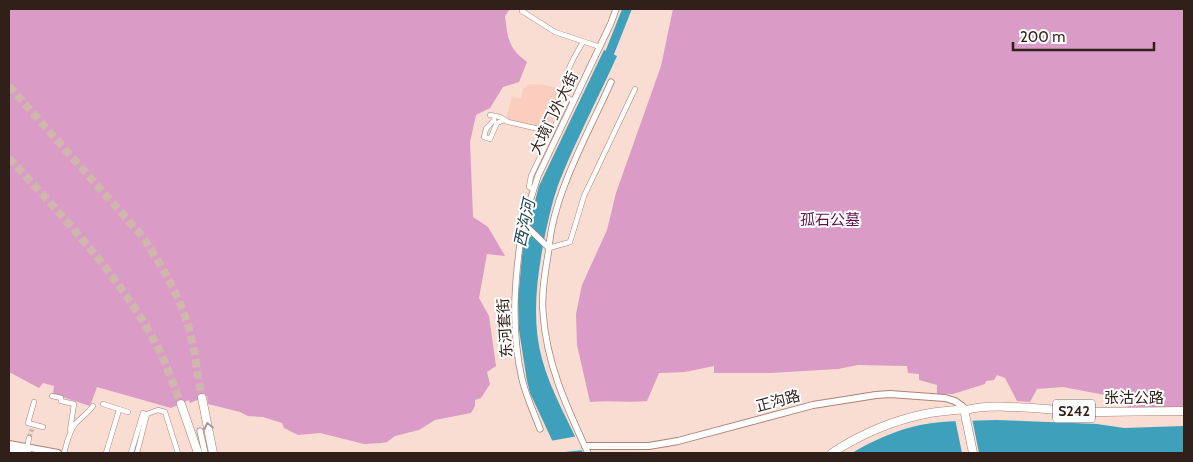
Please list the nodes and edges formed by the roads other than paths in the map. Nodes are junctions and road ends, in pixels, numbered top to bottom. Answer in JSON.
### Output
{"nodes":[{"id":1,"x":616,"y":9,"type":"edge"},
{"id":2,"x":522,"y":11,"type":"dead end"},
{"id":3,"x":583,"y":42,"type":"junction"},
{"id":4,"x":600,"y":47,"type":"junction"},
{"id":5,"x":611,"y":82,"type":"dead end"},
{"id":6,"x":635,"y":89,"type":"dead end"},
{"id":7,"x":571,"y":99,"type":"junction"},
{"id":8,"x":504,"y":120,"type":"junction"},
{"id":9,"x":552,"y":132,"type":"junction"},
{"id":10,"x":533,"y":189,"type":"junction"},
{"id":11,"x":523,"y":223,"type":"junction"},
{"id":12,"x":546,"y":246,"type":"junction"},
{"id":13,"x":52,"y":396,"type":"dead end"},
{"id":14,"x":202,"y":398,"type":"tunnel mouth"},
{"id":15,"x":34,"y":402,"type":"dead end"},
{"id":16,"x":103,"y":404,"type":"dead end"},
{"id":17,"x":181,"y":404,"type":"tunnel mouth"},
{"id":18,"x":93,"y":406,"type":"dead end"},
{"id":19,"x":119,"y":410,"type":"junction"},
{"id":20,"x":128,"y":412,"type":"dead end"},
{"id":21,"x":1184,"y":412,"type":"edge"},
{"id":22,"x":143,"y":414,"type":"dead end"},
{"id":23,"x":963,"y":414,"type":"junction"},
{"id":24,"x":42,"y":427,"type":"dead end"},
{"id":25,"x":540,"y":429,"type":"dead end"},
{"id":26,"x":200,"y":431,"type":"dead end"},
{"id":27,"x":70,"y":434,"type":"junction"},
{"id":28,"x":29,"y":438,"type":"tunnel mouth"},
{"id":29,"x":9,"y":444,"type":"edge"},
{"id":30,"x":586,"y":449,"type":"edge"},
{"id":31,"x":9,"y":450,"type":"edge"},
{"id":32,"x":27,"y":451,"type":"edge"},
{"id":33,"x":58,"y":453,"type":"edge"},
{"id":34,"x":64,"y":453,"type":"edge"},
{"id":35,"x":106,"y":453,"type":"edge"},
{"id":36,"x":131,"y":453,"type":"edge"},
{"id":37,"x":137,"y":453,"type":"edge"},
{"id":38,"x":178,"y":453,"type":"edge"},
{"id":39,"x":198,"y":453,"type":"edge"},
{"id":40,"x":205,"y":453,"type":"edge"},
{"id":41,"x":213,"y":453,"type":"edge"},
{"id":42,"x":832,"y":453,"type":"edge"},
{"id":43,"x":838,"y":453,"type":"edge"},
{"id":44,"x":968,"y":453,"type":"edge"},
{"id":45,"x":974,"y":453,"type":"edge"}],
"edges":[{"from":1,"to":4,"type":"street","name":"大境门外大街"},
{"from":2,"to":3,"type":"street"},
{"from":3,"to":4,"type":"street"},
{"from":3,"to":7,"type":"street"},
{"from":4,"to":7,"type":"street","name":"大境门外大街"},
{"from":5,"to":12,"type":"street"},
{"from":6,"to":12,"type":"street"},
{"from":7,"to":9,"type":"street"},
{"from":7,"to":10,"type":"street","name":"大境门外大街"},
{"from":8,"to":8,"type":"street"},
{"from":8,"to":9,"type":"street"},
{"from":9,"to":10,"type":"street"},
{"from":10,"to":11,"type":"street","name":"大境门外大街"},
{"from":11,"to":12,"type":"street"},
{"from":11,"to":25,"type":"street","name":"东河套街"},
{"from":12,"to":30,"type":"street"},
{"from":13,"to":27,"type":"street"},
{"from":41,"to":14,"type":"main road","one_way":true},
{"from":15,"to":24,"type":"street"},
{"from":16,"to":19,"type":"street"},
{"from":17,"to":39,"type":"main road"},
{"from":18,"to":27,"type":"street"},
{"from":19,"to":20,"type":"street"},
{"from":19,"to":35,"type":"street"},
{"from":21,"to":23,"type":"main road","name":"张沽公路","number":"S242"},
{"from":22,"to":36,"type":"street"},
{"from":23,"to":30,"type":"main road","name":"正沟路"},
{"from":23,"to":42,"type":"main road"},
{"from":23,"to":43,"type":"main road"},
{"from":23,"to":44,"type":"main road"},
{"from":23,"to":45,"type":"main road"},
{"from":26,"to":40,"type":"street"},
{"from":27,"to":34,"type":"street"},
{"from":28,"to":32,"type":"street"},
{"from":29,"to":32,"type":"main road"},
{"from":31,"to":32,"type":"main road"},
{"from":32,"to":33,"type":"main road"},
{"from":37,"to":38,"type":"street"}]}
